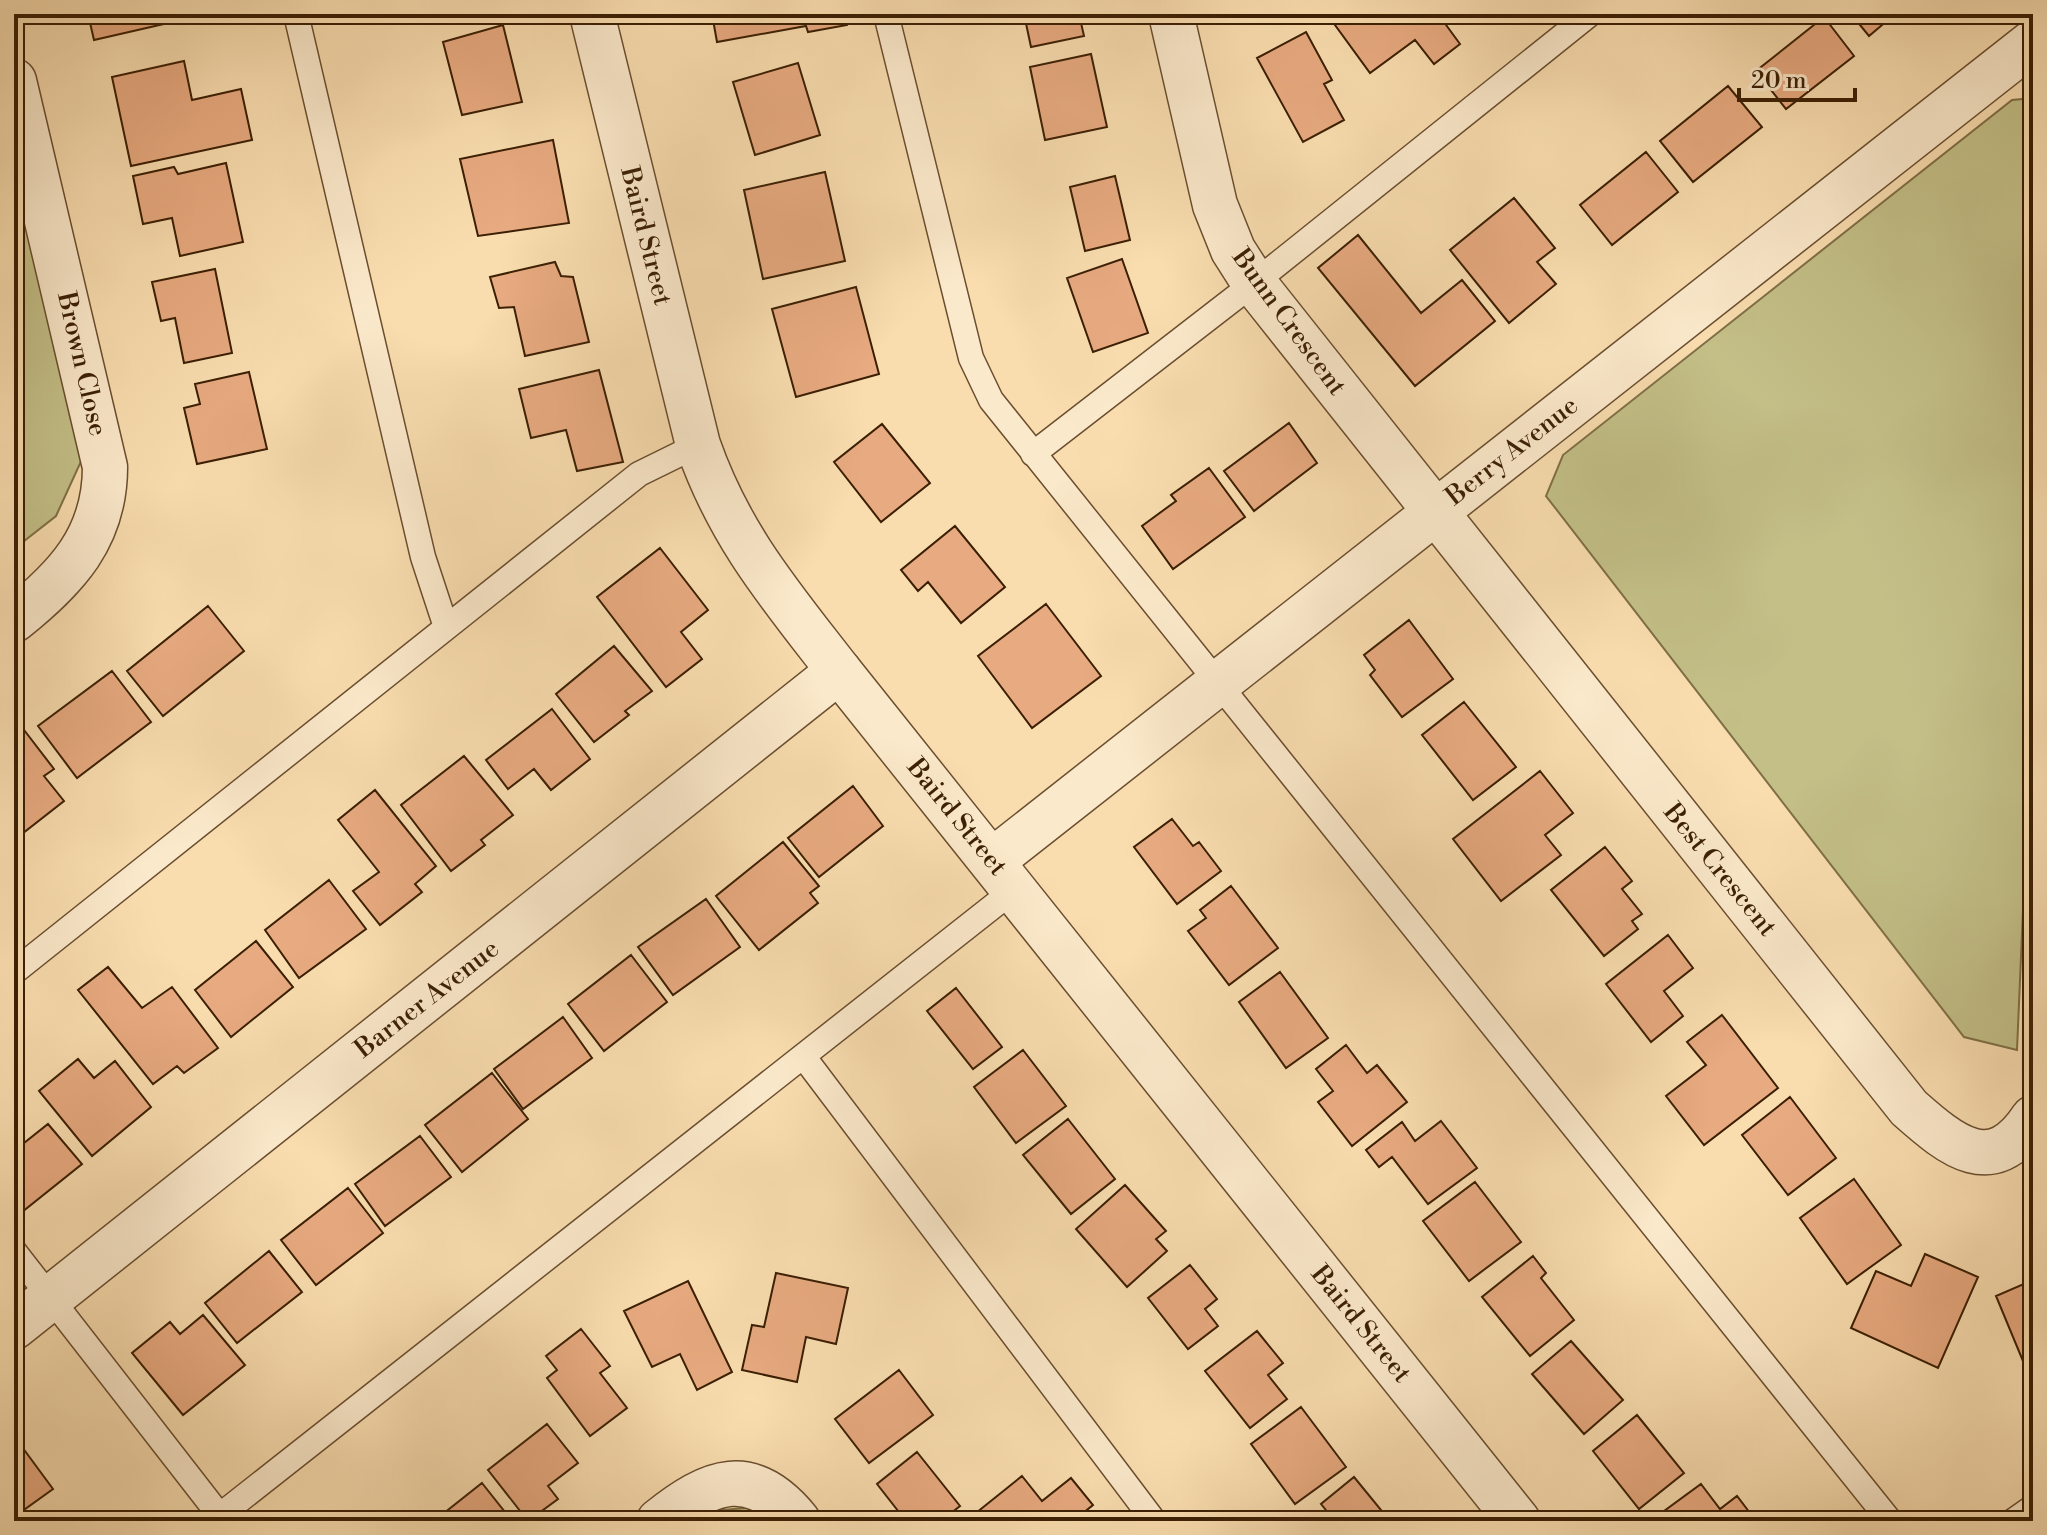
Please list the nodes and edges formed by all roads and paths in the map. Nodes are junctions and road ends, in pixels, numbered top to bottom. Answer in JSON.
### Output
{"nodes":[{"id":1,"x":296,"y":14,"type":"edge"},
{"id":2,"x":592,"y":14,"type":"edge"},
{"id":3,"x":886,"y":14,"type":"edge"},
{"id":4,"x":1171,"y":14,"type":"edge"},
{"id":5,"x":1590,"y":14,"type":"edge"},
{"id":6,"x":2033,"y":42,"type":"edge"},
{"id":7,"x":14,"y":81,"type":"edge"},
{"id":8,"x":1254,"y":283,"type":"junction"},
{"id":9,"x":698,"y":445,"type":"junction"},
{"id":10,"x":1033,"y":454,"type":"junction"},
{"id":11,"x":1435,"y":512,"type":"junction"},
{"id":12,"x":14,"y":620,"type":"edge"},
{"id":13,"x":445,"y":624,"type":"junction"},
{"id":14,"x":839,"y":671,"type":"junction"},
{"id":15,"x":1216,"y":681,"type":"junction"},
{"id":16,"x":1004,"y":875,"type":"junction"},
{"id":17,"x":14,"y":972,"type":"edge"},
{"id":18,"x":803,"y":1056,"type":"junction"},
{"id":19,"x":2033,"y":1118,"type":"edge"},
{"id":20,"x":14,"y":1251,"type":"edge"},
{"id":21,"x":51,"y":1297,"type":"junction"},
{"id":22,"x":14,"y":1327,"type":"edge"},
{"id":23,"x":2033,"y":1507,"type":"edge"},
{"id":24,"x":217,"y":1518,"type":"edge"},
{"id":25,"x":659,"y":1521,"type":"edge"},
{"id":26,"x":798,"y":1521,"type":"edge"},
{"id":27,"x":1154,"y":1521,"type":"edge"},
{"id":28,"x":1518,"y":1521,"type":"edge"},
{"id":29,"x":1890,"y":1521,"type":"edge"},
{"id":30,"x":2013,"y":1521,"type":"edge"}],
"edges":[{"from":1,"to":13,"type":"lane"},
{"from":2,"to":9,"type":"street","name":"Baird Street"},
{"from":3,"to":10,"type":"lane"},
{"from":4,"to":8,"type":"street","name":"Bunn Crescent"},
{"from":5,"to":8,"type":"lane"},
{"from":6,"to":11,"type":"street","name":"Berry Avenue"},
{"from":7,"to":12,"type":"street","name":"Brown Close"},
{"from":8,"to":10,"type":"lane"},
{"from":8,"to":11,"type":"street","name":"Bunn Crescent"},
{"from":9,"to":13,"type":"lane"},
{"from":9,"to":14,"type":"street","name":"Baird Street"},
{"from":10,"to":15,"type":"lane"},
{"from":11,"to":15,"type":"street","name":"Berry Avenue"},
{"from":11,"to":19,"type":"street","name":"Best Crescent"},
{"from":13,"to":17,"type":"lane"},
{"from":14,"to":16,"type":"street","name":"Baird Street"},
{"from":14,"to":21,"type":"street","name":"Barner Avenue"},
{"from":15,"to":16,"type":"street","name":"Berry Avenue"},
{"from":15,"to":29,"type":"lane"},
{"from":16,"to":18,"type":"lane"},
{"from":16,"to":28,"type":"street","name":"Baird Street"},
{"from":18,"to":24,"type":"lane"},
{"from":18,"to":27,"type":"lane"},
{"from":20,"to":21,"type":"lane"},
{"from":21,"to":22,"type":"street","name":"Barner Avenue"},
{"from":21,"to":24,"type":"lane"},
{"from":23,"to":30,"type":"lane"},
{"from":25,"to":26,"type":"street"}]}
